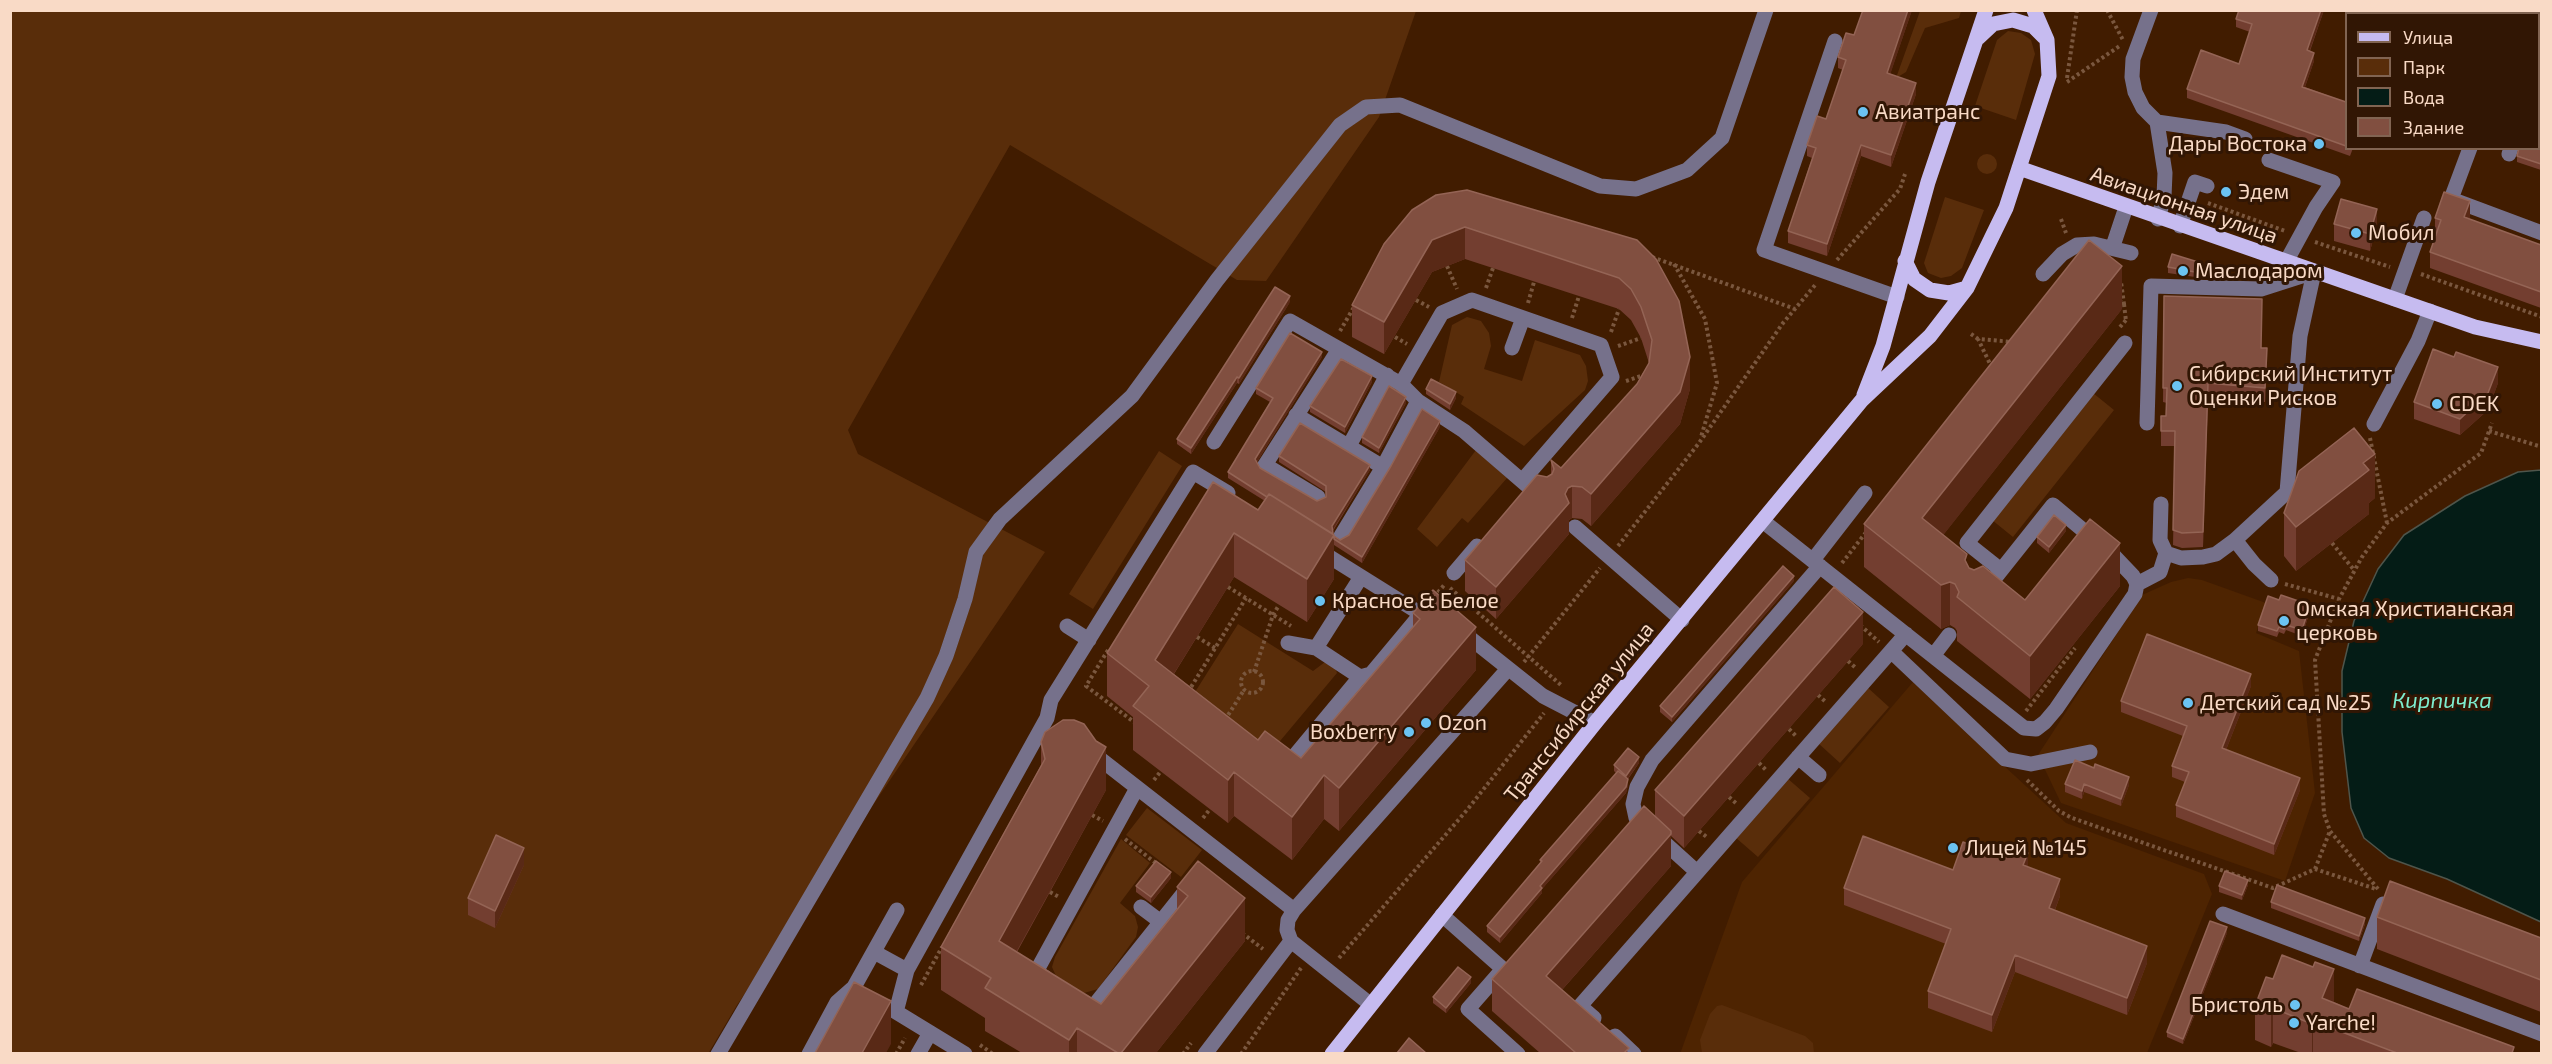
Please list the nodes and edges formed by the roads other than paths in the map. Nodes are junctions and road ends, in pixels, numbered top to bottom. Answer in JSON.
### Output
{"nodes":[{"id":1,"x":1766,"y":10,"type":"edge"},
{"id":2,"x":1986,"y":10,"type":"edge"},
{"id":3,"x":2034,"y":10,"type":"edge"},
{"id":4,"x":2151,"y":10,"type":"edge"},
{"id":5,"x":1977,"y":38,"type":"junction"},
{"id":6,"x":2047,"y":40,"type":"junction"},
{"id":7,"x":1835,"y":41,"type":"dead end"},
{"id":8,"x":2157,"y":122,"type":"junction"},
{"id":9,"x":2245,"y":139,"type":"dead end"},
{"id":10,"x":2469,"y":150,"type":"edge"},
{"id":11,"x":2269,"y":159,"type":"dead end"},
{"id":12,"x":2019,"y":168,"type":"junction"},
{"id":13,"x":2206,"y":186,"type":"dead end"},
{"id":14,"x":2126,"y":207,"type":"junction"},
{"id":15,"x":2424,"y":218,"type":"dead end"},
{"id":16,"x":2158,"y":219,"type":"junction"},
{"id":17,"x":2180,"y":226,"type":"junction"},
{"id":18,"x":2541,"y":233,"type":"edge"},
{"id":19,"x":1905,"y":261,"type":"junction"},
{"id":20,"x":2286,"y":262,"type":"junction"},
{"id":21,"x":2314,"y":272,"type":"junction"},
{"id":22,"x":2043,"y":274,"type":"dead end"},
{"id":23,"x":1967,"y":288,"type":"junction"},
{"id":24,"x":1897,"y":297,"type":"junction"},
{"id":25,"x":2395,"y":299,"type":"junction"},
{"id":26,"x":2430,"y":311,"type":"junction"},
{"id":27,"x":1523,"y":318,"type":"junction"},
{"id":28,"x":2122,"y":336,"type":"road end"},
{"id":29,"x":2541,"y":342,"type":"edge"},
{"id":30,"x":1337,"y":344,"type":"junction"},
{"id":31,"x":1512,"y":348,"type":"dead end"},
{"id":32,"x":1387,"y":375,"type":"junction"},
{"id":33,"x":1401,"y":384,"type":"junction"},
{"id":34,"x":1862,"y":400,"type":"junction"},
{"id":35,"x":1418,"y":401,"type":"junction"},
{"id":36,"x":1296,"y":416,"type":"junction"},
{"id":37,"x":2147,"y":423,"type":"dead end"},
{"id":38,"x":2372,"y":430,"type":"road end"},
{"id":39,"x":1214,"y":442,"type":"dead end"},
{"id":40,"x":1349,"y":446,"type":"junction"},
{"id":41,"x":1383,"y":467,"type":"junction"},
{"id":42,"x":1525,"y":484,"type":"junction"},
{"id":43,"x":1865,"y":493,"type":"dead end"},
{"id":44,"x":1318,"y":497,"type":"dead end"},
{"id":45,"x":1516,"y":500,"type":"edge"},
{"id":46,"x":1544,"y":500,"type":"edge"},
{"id":47,"x":1241,"y":502,"type":"edge"},
{"id":48,"x":2161,"y":504,"type":"dead end"},
{"id":49,"x":1764,"y":522,"type":"junction"},
{"id":50,"x":1575,"y":527,"type":"dead end"},
{"id":51,"x":1490,"y":531,"type":"edge"},
{"id":52,"x":1341,"y":536,"type":"dead end"},
{"id":53,"x":2235,"y":540,"type":"junction"},
{"id":54,"x":1308,"y":544,"type":"edge"},
{"id":55,"x":2166,"y":553,"type":"junction"},
{"id":56,"x":1822,"y":567,"type":"junction"},
{"id":57,"x":1998,"y":575,"type":"junction"},
{"id":58,"x":1361,"y":577,"type":"junction"},
{"id":59,"x":1449,"y":578,"type":"road end"},
{"id":60,"x":2271,"y":580,"type":"road end"},
{"id":61,"x":2137,"y":584,"type":"junction"},
{"id":62,"x":2009,"y":592,"type":"edge"},
{"id":63,"x":1975,"y":604,"type":"edge"},
{"id":64,"x":1421,"y":614,"type":"junction"},
{"id":65,"x":1682,"y":620,"type":"junction"},
{"id":66,"x":1067,"y":626,"type":"dead end"},
{"id":67,"x":1906,"y":634,"type":"junction"},
{"id":68,"x":1949,"y":635,"type":"dead end"},
{"id":69,"x":1089,"y":640,"type":"junction"},
{"id":70,"x":1288,"y":643,"type":"dead end"},
{"id":71,"x":1316,"y":648,"type":"junction"},
{"id":72,"x":1886,"y":648,"type":"junction"},
{"id":73,"x":1933,"y":656,"type":"junction"},
{"id":74,"x":1510,"y":672,"type":"junction"},
{"id":75,"x":1360,"y":677,"type":"junction"},
{"id":76,"x":1595,"y":723,"type":"junction"},
{"id":77,"x":1074,"y":739,"type":"edge"},
{"id":78,"x":2090,"y":752,"type":"dead end"},
{"id":79,"x":1798,"y":757,"type":"junction"},
{"id":80,"x":1287,"y":765,"type":"edge"},
{"id":81,"x":1820,"y":775,"type":"dead end"},
{"id":82,"x":1137,"y":788,"type":"junction"},
{"id":83,"x":1697,"y":872,"type":"junction"},
{"id":84,"x":1187,"y":889,"type":"edge"},
{"id":85,"x":2383,"y":892,"type":"edge"},
{"id":86,"x":1141,"y":906,"type":"dead end"},
{"id":87,"x":897,"y":910,"type":"dead end"},
{"id":88,"x":1294,"y":910,"type":"junction"},
{"id":89,"x":2223,"y":914,"type":"dead end"},
{"id":90,"x":1442,"y":915,"type":"junction"},
{"id":91,"x":1161,"y":922,"type":"junction"},
{"id":92,"x":1292,"y":941,"type":"junction"},
{"id":93,"x":874,"y":952,"type":"junction"},
{"id":94,"x":1514,"y":956,"type":"edge"},
{"id":95,"x":2360,"y":966,"type":"junction"},
{"id":96,"x":1503,"y":969,"type":"junction"},
{"id":97,"x":907,"y":970,"type":"junction"},
{"id":98,"x":854,"y":987,"type":"junction"},
{"id":99,"x":1371,"y":1004,"type":"junction"},
{"id":100,"x":896,"y":1012,"type":"junction"},
{"id":101,"x":930,"y":1033,"type":"junction"},
{"id":102,"x":2541,"y":1035,"type":"edge"},
{"id":103,"x":718,"y":1053,"type":"edge"},
{"id":104,"x":809,"y":1053,"type":"edge"},
{"id":105,"x":918,"y":1053,"type":"edge"},
{"id":106,"x":964,"y":1053,"type":"edge"},
{"id":107,"x":1205,"y":1053,"type":"edge"},
{"id":108,"x":1332,"y":1053,"type":"edge"},
{"id":109,"x":1518,"y":1053,"type":"edge"},
{"id":110,"x":1634,"y":1053,"type":"edge"}],
"edges":[{"from":1,"to":103,"type":"lane"},
{"from":2,"to":5,"type":"main road"},
{"from":3,"to":6,"type":"main road"},
{"from":4,"to":8,"type":"lane"},
{"from":5,"to":6,"type":"main road"},
{"from":5,"to":19,"type":"main road"},
{"from":6,"to":12,"type":"main road"},
{"from":7,"to":24,"type":"lane"},
{"from":8,"to":9,"type":"lane"},
{"from":8,"to":16,"type":"lane"},
{"from":10,"to":18,"type":"lane"},
{"from":11,"to":20,"type":"lane"},
{"from":12,"to":14,"type":"main road","name":"Авиационная улица"},
{"from":12,"to":23,"type":"main road"},
{"from":13,"to":17,"type":"lane"},
{"from":14,"to":16,"type":"main road","name":"Авиационная улица"},
{"from":14,"to":22,"type":"lane"},
{"from":15,"to":25,"type":"lane"},
{"from":16,"to":17,"type":"main road","name":"Авиационная улица"},
{"from":17,"to":20,"type":"main road","name":"Авиационная улица"},
{"from":19,"to":23,"type":"main road"},
{"from":19,"to":24,"type":"main road"},
{"from":20,"to":21,"type":"main road","name":"Авиационная улица"},
{"from":21,"to":25,"type":"main road","name":"Авиационная улица"},
{"from":21,"to":37,"type":"lane"},
{"from":21,"to":53,"type":"lane"},
{"from":23,"to":34,"type":"main road"},
{"from":24,"to":34,"type":"main road"},
{"from":25,"to":26,"type":"main road","name":"Авиационная улица"},
{"from":26,"to":29,"type":"main road","name":"Авиационная улица"},
{"from":26,"to":38,"type":"lane"},
{"from":27,"to":31,"type":"lane"},
{"from":27,"to":33,"type":"lane"},
{"from":27,"to":42,"type":"lane"},
{"from":28,"to":57,"type":"lane"},
{"from":30,"to":32,"type":"lane"},
{"from":30,"to":36,"type":"lane"},
{"from":30,"to":39,"type":"lane"},
{"from":32,"to":33,"type":"lane"},
{"from":32,"to":40,"type":"lane"},
{"from":33,"to":35,"type":"lane"},
{"from":34,"to":49,"type":"main road","name":"Транссибирская улица"},
{"from":35,"to":41,"type":"lane"},
{"from":35,"to":42,"type":"lane"},
{"from":36,"to":40,"type":"lane"},
{"from":36,"to":44,"type":"lane"},
{"from":40,"to":41,"type":"lane"},
{"from":41,"to":52,"type":"lane"},
{"from":42,"to":45,"type":"lane"},
{"from":42,"to":46,"type":"lane"},
{"from":43,"to":56,"type":"lane"},
{"from":47,"to":69,"type":"lane"},
{"from":48,"to":55,"type":"lane"},
{"from":49,"to":56,"type":"lane"},
{"from":49,"to":65,"type":"main road","name":"Транссибирская улица"},
{"from":50,"to":65,"type":"lane"},
{"from":51,"to":59,"type":"lane"},
{"from":53,"to":55,"type":"lane"},
{"from":53,"to":60,"type":"lane"},
{"from":54,"to":58,"type":"lane"},
{"from":55,"to":61,"type":"lane"},
{"from":56,"to":67,"type":"lane"},
{"from":56,"to":83,"type":"lane"},
{"from":57,"to":61,"type":"lane"},
{"from":57,"to":62,"type":"lane"},
{"from":57,"to":63,"type":"lane"},
{"from":58,"to":64,"type":"lane"},
{"from":58,"to":71,"type":"lane"},
{"from":61,"to":73,"type":"lane"},
{"from":64,"to":74,"type":"lane"},
{"from":64,"to":75,"type":"lane"},
{"from":65,"to":76,"type":"main road","name":"Транссибирская улица"},
{"from":66,"to":69,"type":"lane"},
{"from":67,"to":72,"type":"lane"},
{"from":67,"to":73,"type":"lane"},
{"from":68,"to":73,"type":"lane"},
{"from":69,"to":97,"type":"lane"},
{"from":70,"to":71,"type":"lane"},
{"from":71,"to":75,"type":"lane"},
{"from":72,"to":78,"type":"lane"},
{"from":72,"to":79,"type":"lane"},
{"from":74,"to":76,"type":"lane"},
{"from":74,"to":88,"type":"lane"},
{"from":75,"to":80,"type":"lane"},
{"from":76,"to":90,"type":"main road","name":"Транссибирская улица"},
{"from":77,"to":82,"type":"lane"},
{"from":79,"to":81,"type":"lane"},
{"from":79,"to":83,"type":"lane"},
{"from":82,"to":88,"type":"lane"},
{"from":82,"to":91,"type":"lane"},
{"from":83,"to":110,"type":"lane"},
{"from":84,"to":91,"type":"lane"},
{"from":85,"to":95,"type":"lane"},
{"from":86,"to":91,"type":"lane"},
{"from":87,"to":93,"type":"lane"},
{"from":88,"to":92,"type":"lane"},
{"from":89,"to":95,"type":"lane"},
{"from":90,"to":96,"type":"lane"},
{"from":90,"to":99,"type":"main road","name":"Транссибирская улица"},
{"from":92,"to":99,"type":"lane"},
{"from":92,"to":107,"type":"lane"},
{"from":93,"to":97,"type":"lane"},
{"from":93,"to":98,"type":"lane"},
{"from":94,"to":96,"type":"lane"},
{"from":95,"to":102,"type":"lane"},
{"from":96,"to":109,"type":"lane"},
{"from":97,"to":100,"type":"lane"},
{"from":98,"to":100,"type":"lane"},
{"from":98,"to":104,"type":"lane"},
{"from":99,"to":108,"type":"main road","name":"Транссибирская улица"},
{"from":100,"to":101,"type":"lane"},
{"from":101,"to":105,"type":"lane"},
{"from":101,"to":106,"type":"lane"}]}
